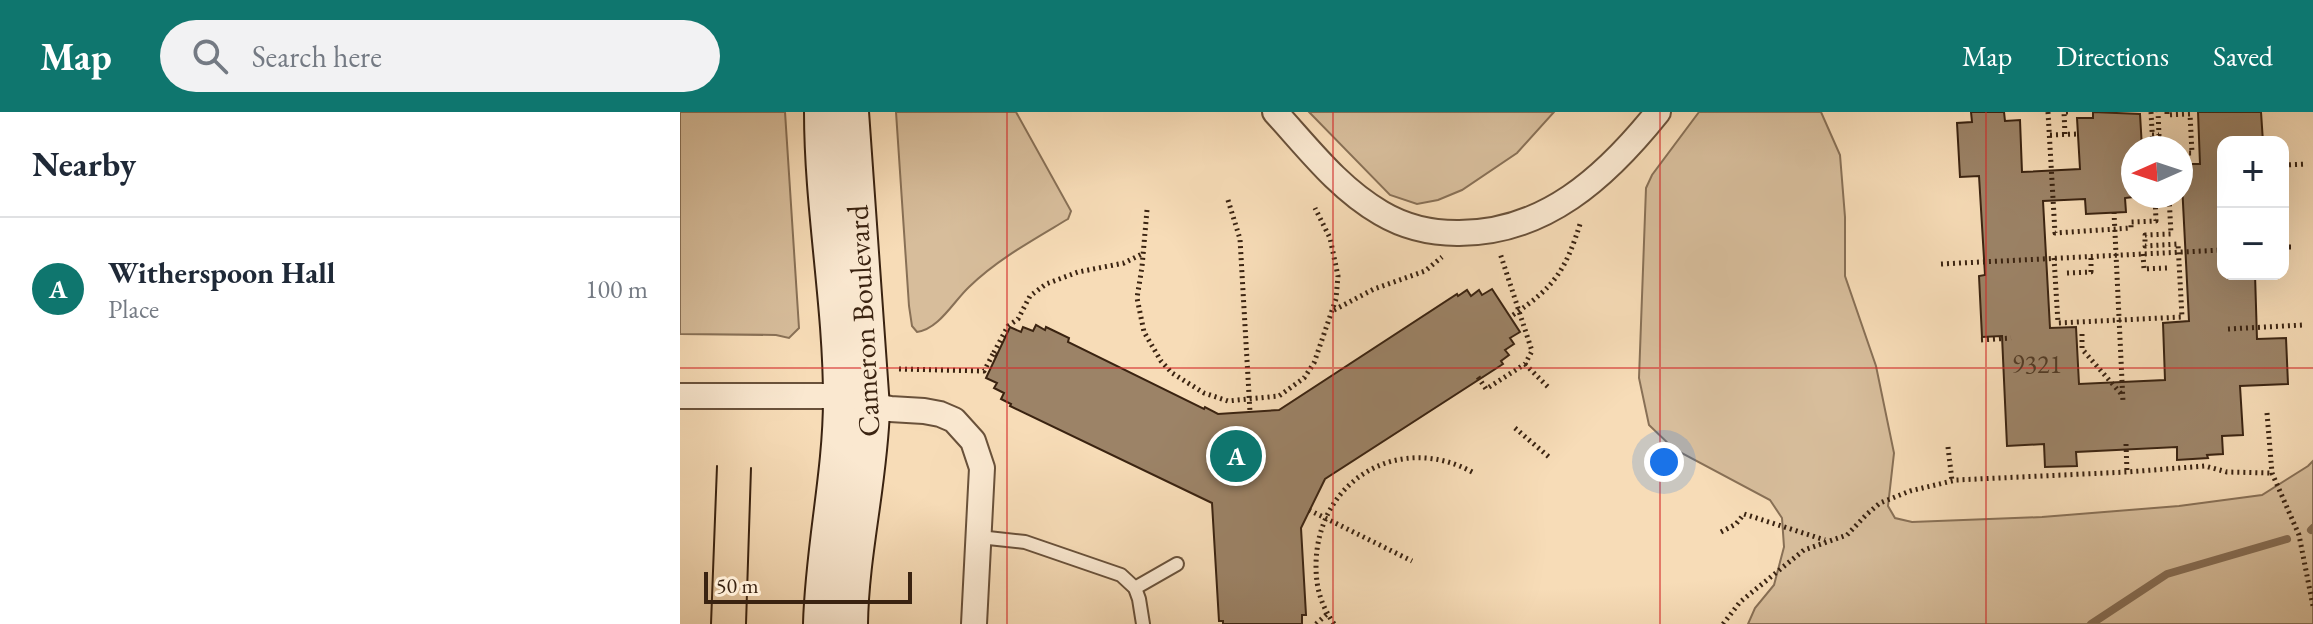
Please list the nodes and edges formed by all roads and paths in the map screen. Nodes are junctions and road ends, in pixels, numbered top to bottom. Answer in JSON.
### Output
{"nodes":[{"id":1,"x":822,"y":112,"type":"edge"},
{"id":2,"x":851,"y":112,"type":"edge"},
{"id":3,"x":1275,"y":112,"type":"edge"},
{"id":4,"x":1658,"y":112,"type":"edge"},
{"id":5,"x":2048,"y":112,"type":"edge"},
{"id":6,"x":2071,"y":112,"type":"edge"},
{"id":7,"x":2151,"y":112,"type":"edge"},
{"id":8,"x":2158,"y":112,"type":"edge"},
{"id":9,"x":2167,"y":112,"type":"edge"},
{"id":10,"x":2065,"y":134,"type":"junction"},
{"id":11,"x":2078,"y":134,"type":"dead end"},
{"id":12,"x":2050,"y":135,"type":"junction"},
{"id":13,"x":2152,"y":135,"type":"joint"},
{"id":14,"x":2191,"y":136,"type":"edge"},
{"id":15,"x":2307,"y":164,"type":"dead end"},
{"id":16,"x":2289,"y":165,"type":"edge"},
{"id":17,"x":1228,"y":200,"type":"dead end"},
{"id":18,"x":1315,"y":208,"type":"dead end"},
{"id":19,"x":2155,"y":208,"type":"edge"},
{"id":20,"x":2170,"y":208,"type":"edge"},
{"id":21,"x":1147,"y":210,"type":"dead end"},
{"id":22,"x":2114,"y":212,"type":"dead end"},
{"id":23,"x":1581,"y":220,"type":"dead end"},
{"id":24,"x":2115,"y":229,"type":"junction"},
{"id":25,"x":2217,"y":250,"type":"edge"},
{"id":26,"x":1499,"y":252,"type":"dead end"},
{"id":27,"x":2178,"y":252,"type":"junction"},
{"id":28,"x":1143,"y":254,"type":"junction"},
{"id":29,"x":1446,"y":254,"type":"dead end"},
{"id":30,"x":2143,"y":254,"type":"junction"},
{"id":31,"x":2117,"y":255,"type":"junction"},
{"id":32,"x":2091,"y":257,"type":"junction"},
{"id":33,"x":2054,"y":258,"type":"junction"},
{"id":34,"x":1941,"y":264,"type":"dead end"},
{"id":35,"x":2167,"y":268,"type":"dead end"},
{"id":36,"x":2067,"y":273,"type":"dead end"},
{"id":37,"x":1333,"y":311,"type":"junction"},
{"id":38,"x":1516,"y":313,"type":"junction"},
{"id":39,"x":2120,"y":320,"type":"junction"},
{"id":40,"x":2303,"y":325,"type":"dead end"},
{"id":41,"x":2228,"y":329,"type":"dead end"},
{"id":42,"x":2082,"y":334,"type":"dead end"},
{"id":43,"x":2011,"y":338,"type":"dead end"},
{"id":44,"x":1981,"y":340,"type":"dead end"},
{"id":45,"x":1525,"y":364,"type":"junction"},
{"id":46,"x":899,"y":369,"type":"dead end"},
{"id":47,"x":1478,"y":377,"type":"dead end"},
{"id":48,"x":1549,"y":388,"type":"dead end"},
{"id":49,"x":680,"y":396,"type":"edge"},
{"id":50,"x":1249,"y":400,"type":"junction"},
{"id":51,"x":856,"y":401,"type":"junction"},
{"id":52,"x":1250,"y":412,"type":"dead end"},
{"id":53,"x":2267,"y":413,"type":"dead end"},
{"id":54,"x":1515,"y":428,"type":"dead end"},
{"id":55,"x":2126,"y":444,"type":"dead end"},
{"id":56,"x":1948,"y":447,"type":"dead end"},
{"id":57,"x":1549,"y":457,"type":"dead end"},
{"id":58,"x":2127,"y":472,"type":"junction"},
{"id":59,"x":1474,"y":473,"type":"dead end"},
{"id":60,"x":2272,"y":473,"type":"junction"},
{"id":61,"x":1952,"y":481,"type":"junction"},
{"id":62,"x":1309,"y":510,"type":"dead end"},
{"id":63,"x":1325,"y":518,"type":"junction"},
{"id":64,"x":1721,"y":532,"type":"dead end"},
{"id":65,"x":979,"y":537,"type":"junction"},
{"id":66,"x":1830,"y":541,"type":"junction"},
{"id":67,"x":1412,"y":561,"type":"dead end"},
{"id":68,"x":1177,"y":564,"type":"dead end"},
{"id":69,"x":1135,"y":588,"type":"junction"},
{"id":70,"x":2313,"y":606,"type":"edge"},
{"id":71,"x":1327,"y":614,"type":"junction"},
{"id":72,"x":821,"y":624,"type":"edge"},
{"id":73,"x":850,"y":624,"type":"edge"},
{"id":74,"x":974,"y":624,"type":"edge"},
{"id":75,"x":1143,"y":624,"type":"edge"},
{"id":76,"x":1316,"y":624,"type":"edge"},
{"id":77,"x":1334,"y":624,"type":"edge"},
{"id":78,"x":1723,"y":624,"type":"edge"}],
"edges":[{"from":1,"to":51,"type":"street","name":"Cameron Boulevard"},
{"from":2,"to":51,"type":"street","name":"Cameron Boulevard"},
{"from":3,"to":4,"type":"street"},
{"from":5,"to":12,"type":"path"},
{"from":6,"to":10,"type":"path"},
{"from":7,"to":13,"type":"path"},
{"from":8,"to":13,"type":"path"},
{"from":9,"to":14,"type":"path"},
{"from":10,"to":11,"type":"path"},
{"from":10,"to":12,"type":"path"},
{"from":12,"to":24,"type":"path"},
{"from":15,"to":16,"type":"path"},
{"from":17,"to":50,"type":"path"},
{"from":18,"to":37,"type":"path"},
{"from":19,"to":24,"type":"path"},
{"from":20,"to":27,"type":"path"},
{"from":21,"to":28,"type":"path"},
{"from":22,"to":24,"type":"path"},
{"from":23,"to":38,"type":"path"},
{"from":24,"to":31,"type":"path"},
{"from":25,"to":27,"type":"path"},
{"from":26,"to":38,"type":"path"},
{"from":27,"to":30,"type":"path"},
{"from":27,"to":39,"type":"path"},
{"from":28,"to":46,"type":"path"},
{"from":28,"to":50,"type":"path"},
{"from":29,"to":37,"type":"path"},
{"from":30,"to":31,"type":"path"},
{"from":30,"to":35,"type":"path"},
{"from":31,"to":32,"type":"path"},
{"from":31,"to":39,"type":"path"},
{"from":32,"to":33,"type":"path"},
{"from":32,"to":36,"type":"path"},
{"from":33,"to":34,"type":"path"},
{"from":33,"to":39,"type":"path"},
{"from":37,"to":50,"type":"path"},
{"from":38,"to":45,"type":"path"},
{"from":39,"to":42,"type":"path"},
{"from":40,"to":41,"type":"path"},
{"from":43,"to":44,"type":"path"},
{"from":45,"to":47,"type":"path"},
{"from":45,"to":48,"type":"path"},
{"from":49,"to":51,"type":"street"},
{"from":50,"to":52,"type":"path"},
{"from":51,"to":65,"type":"street"},
{"from":51,"to":72,"type":"street","name":"Cameron Boulevard"},
{"from":51,"to":73,"type":"street","name":"Cameron Boulevard"},
{"from":53,"to":60,"type":"path"},
{"from":54,"to":57,"type":"path"},
{"from":55,"to":58,"type":"path"},
{"from":56,"to":61,"type":"path"},
{"from":58,"to":60,"type":"path"},
{"from":58,"to":61,"type":"path"},
{"from":59,"to":63,"type":"path"},
{"from":60,"to":70,"type":"path"},
{"from":61,"to":66,"type":"path"},
{"from":62,"to":63,"type":"path"},
{"from":63,"to":67,"type":"path"},
{"from":63,"to":71,"type":"path"},
{"from":64,"to":66,"type":"path"},
{"from":65,"to":69,"type":"lane"},
{"from":65,"to":74,"type":"street"},
{"from":66,"to":78,"type":"path"},
{"from":68,"to":69,"type":"lane"},
{"from":69,"to":75,"type":"lane"},
{"from":71,"to":76,"type":"path"},
{"from":71,"to":77,"type":"path"}]}
